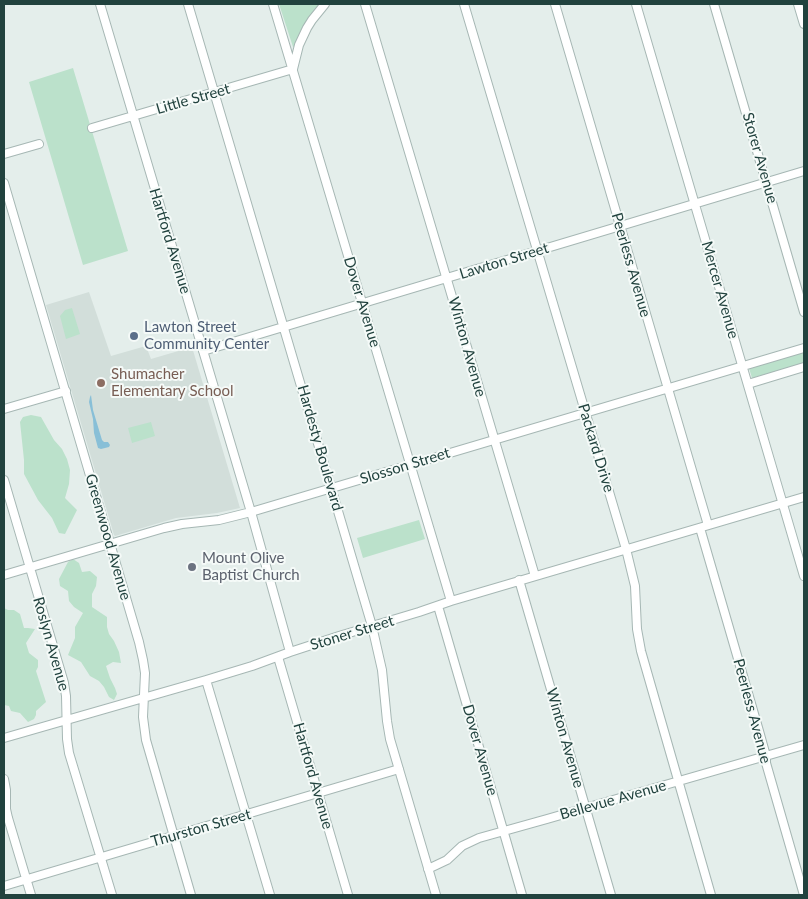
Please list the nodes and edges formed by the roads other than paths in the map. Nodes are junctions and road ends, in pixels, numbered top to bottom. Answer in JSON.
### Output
{"nodes":[{"id":1,"x":100,"y":4,"type":"edge"},
{"id":2,"x":188,"y":4,"type":"edge"},
{"id":3,"x":273,"y":4,"type":"edge"},
{"id":4,"x":325,"y":4,"type":"edge"},
{"id":5,"x":365,"y":4,"type":"edge"},
{"id":6,"x":464,"y":4,"type":"edge"},
{"id":7,"x":555,"y":4,"type":"edge"},
{"id":8,"x":636,"y":4,"type":"edge"},
{"id":9,"x":714,"y":4,"type":"edge"},
{"id":10,"x":798,"y":4,"type":"edge"},
{"id":11,"x":804,"y":24,"type":"edge"},
{"id":12,"x":293,"y":69,"type":"junction"},
{"id":13,"x":214,"y":92,"type":"junction"},
{"id":14,"x":133,"y":116,"type":"junction"},
{"id":15,"x":92,"y":128,"type":"dead end"},
{"id":16,"x":39,"y":144,"type":"dead end"},
{"id":17,"x":4,"y":154,"type":"edge"},
{"id":18,"x":804,"y":172,"type":"edge"},
{"id":19,"x":4,"y":183,"type":"edge"},
{"id":20,"x":767,"y":183,"type":"junction"},
{"id":21,"x":695,"y":204,"type":"junction"},
{"id":22,"x":620,"y":227,"type":"junction"},
{"id":23,"x":538,"y":251,"type":"junction"},
{"id":24,"x":447,"y":278,"type":"junction"},
{"id":25,"x":363,"y":303,"type":"junction"},
{"id":26,"x":804,"y":312,"type":"edge"},
{"id":27,"x":284,"y":326,"type":"junction"},
{"id":28,"x":804,"y":348,"type":"edge"},
{"id":29,"x":203,"y":351,"type":"junction"},
{"id":30,"x":742,"y":366,"type":"junction"},
{"id":31,"x":804,"y":367,"type":"edge"},
{"id":32,"x":748,"y":384,"type":"junction"},
{"id":33,"x":667,"y":389,"type":"junction"},
{"id":34,"x":66,"y":391,"type":"junction"},
{"id":35,"x":4,"y":409,"type":"edge"},
{"id":36,"x":586,"y":413,"type":"junction"},
{"id":37,"x":494,"y":440,"type":"junction"},
{"id":38,"x":410,"y":465,"type":"junction"},
{"id":39,"x":4,"y":480,"type":"edge"},
{"id":40,"x":332,"y":488,"type":"junction"},
{"id":41,"x":804,"y":497,"type":"edge"},
{"id":42,"x":783,"y":503,"type":"junction"},
{"id":43,"x":251,"y":512,"type":"junction"},
{"id":44,"x":704,"y":526,"type":"junction"},
{"id":45,"x":110,"y":544,"type":"junction"},
{"id":46,"x":626,"y":549,"type":"junction"},
{"id":47,"x":29,"y":568,"type":"junction"},
{"id":48,"x":4,"y":575,"type":"edge"},
{"id":49,"x":804,"y":575,"type":"edge"},
{"id":50,"x":535,"y":576,"type":"junction"},
{"id":51,"x":519,"y":580,"type":"junction"},
{"id":52,"x":450,"y":601,"type":"junction"},
{"id":53,"x":438,"y":606,"type":"junction"},
{"id":54,"x":372,"y":626,"type":"junction"},
{"id":55,"x":290,"y":652,"type":"junction"},
{"id":56,"x":278,"y":657,"type":"junction"},
{"id":57,"x":206,"y":680,"type":"junction"},
{"id":58,"x":144,"y":697,"type":"junction"},
{"id":59,"x":67,"y":720,"type":"junction"},
{"id":60,"x":4,"y":738,"type":"edge"},
{"id":61,"x":804,"y":745,"type":"edge"},
{"id":62,"x":766,"y":756,"type":"junction"},
{"id":63,"x":399,"y":769,"type":"junction"},
{"id":64,"x":4,"y":779,"type":"edge"},
{"id":65,"x":678,"y":781,"type":"junction"},
{"id":66,"x":319,"y":793,"type":"junction"},
{"id":67,"x":586,"y":808,"type":"junction"},
{"id":68,"x":246,"y":815,"type":"junction"},
{"id":69,"x":503,"y":831,"type":"junction"},
{"id":70,"x":174,"y":836,"type":"junction"},
{"id":71,"x":101,"y":858,"type":"junction"},
{"id":72,"x":428,"y":869,"type":"junction"},
{"id":73,"x":26,"y":879,"type":"junction"},
{"id":74,"x":4,"y":886,"type":"edge"},
{"id":75,"x":30,"y":895,"type":"edge"},
{"id":76,"x":112,"y":895,"type":"edge"},
{"id":77,"x":192,"y":895,"type":"edge"},
{"id":78,"x":270,"y":895,"type":"edge"},
{"id":79,"x":348,"y":895,"type":"edge"},
{"id":80,"x":436,"y":895,"type":"edge"},
{"id":81,"x":522,"y":895,"type":"edge"},
{"id":82,"x":610,"y":895,"type":"edge"},
{"id":83,"x":711,"y":895,"type":"edge"},
{"id":84,"x":804,"y":895,"type":"edge"}],
"edges":[{"from":1,"to":14,"type":"street","name":"Hartford Avenue"},
{"from":2,"to":13,"type":"street","name":"Hardesty Boulevard"},
{"from":3,"to":12,"type":"street","name":"Dover Avenue"},
{"from":4,"to":12,"type":"street"},
{"from":5,"to":24,"type":"street","name":"Winton Avenue"},
{"from":6,"to":23,"type":"street","name":"Packard Drive"},
{"from":7,"to":22,"type":"street","name":"Peerless Avenue"},
{"from":8,"to":21,"type":"street","name":"Mercer Avenue"},
{"from":9,"to":20,"type":"street","name":"Storer Avenue"},
{"from":10,"to":11,"type":"street"},
{"from":12,"to":13,"type":"street","name":"Little Street"},
{"from":12,"to":25,"type":"street","name":"Dover Avenue"},
{"from":13,"to":14,"type":"street","name":"Little Street"},
{"from":13,"to":27,"type":"street","name":"Hardesty Boulevard"},
{"from":14,"to":15,"type":"street","name":"Little Street"},
{"from":14,"to":29,"type":"street","name":"Hartford Avenue"},
{"from":16,"to":17,"type":"street"},
{"from":18,"to":20,"type":"street","name":"Lawton Street"},
{"from":19,"to":34,"type":"street","name":"Greenwood Avenue"},
{"from":20,"to":21,"type":"street","name":"Lawton Street"},
{"from":20,"to":26,"type":"street","name":"Storer Avenue"},
{"from":21,"to":22,"type":"street","name":"Lawton Street"},
{"from":21,"to":30,"type":"street","name":"Mercer Avenue"},
{"from":22,"to":23,"type":"street","name":"Lawton Street"},
{"from":22,"to":33,"type":"street","name":"Peerless Avenue"},
{"from":23,"to":24,"type":"street","name":"Lawton Street"},
{"from":23,"to":36,"type":"street","name":"Packard Drive"},
{"from":24,"to":25,"type":"street","name":"Lawton Street"},
{"from":24,"to":37,"type":"street","name":"Winton Avenue"},
{"from":25,"to":27,"type":"street","name":"Lawton Street"},
{"from":25,"to":38,"type":"street","name":"Dover Avenue"},
{"from":27,"to":29,"type":"street","name":"Lawton Street"},
{"from":27,"to":40,"type":"street","name":"Hardesty Boulevard"},
{"from":28,"to":30,"type":"street","name":"Slosson Street"},
{"from":29,"to":43,"type":"street","name":"Hartford Avenue"},
{"from":30,"to":32,"type":"street","name":"Mercer Avenue"},
{"from":30,"to":33,"type":"street","name":"Slosson Street"},
{"from":31,"to":32,"type":"street"},
{"from":32,"to":42,"type":"street","name":"Mercer Avenue"},
{"from":33,"to":36,"type":"street","name":"Slosson Street"},
{"from":33,"to":44,"type":"street","name":"Peerless Avenue"},
{"from":34,"to":35,"type":"street"},
{"from":34,"to":45,"type":"street","name":"Greenwood Avenue"},
{"from":36,"to":37,"type":"street","name":"Slosson Street"},
{"from":36,"to":46,"type":"street","name":"Packard Drive"},
{"from":37,"to":38,"type":"street","name":"Slosson Street"},
{"from":37,"to":50,"type":"street","name":"Winton Avenue"},
{"from":38,"to":40,"type":"street","name":"Slosson Street"},
{"from":38,"to":52,"type":"street","name":"Dover Avenue"},
{"from":39,"to":47,"type":"street","name":"Roslyn Avenue"},
{"from":40,"to":43,"type":"street","name":"Slosson Street"},
{"from":40,"to":54,"type":"street","name":"Hardesty Boulevard"},
{"from":41,"to":42,"type":"street","name":"Stoner Street"},
{"from":42,"to":44,"type":"street","name":"Stoner Street"},
{"from":42,"to":49,"type":"street","name":"Mercer Avenue"},
{"from":43,"to":45,"type":"street","name":"Slosson Street"},
{"from":43,"to":55,"type":"street","name":"Hartford Avenue"},
{"from":44,"to":46,"type":"street","name":"Stoner Street"},
{"from":44,"to":62,"type":"street","name":"Peerless Avenue"},
{"from":45,"to":47,"type":"street","name":"Slosson Street"},
{"from":45,"to":58,"type":"street","name":"Greenwood Avenue"},
{"from":46,"to":50,"type":"street","name":"Stoner Street"},
{"from":46,"to":65,"type":"street","name":"Packard Drive"},
{"from":47,"to":48,"type":"street","name":"Slosson Street"},
{"from":47,"to":59,"type":"street","name":"Roslyn Avenue"},
{"from":50,"to":51,"type":"street","name":"Stoner Street"},
{"from":51,"to":52,"type":"street","name":"Stoner Street"},
{"from":51,"to":67,"type":"street","name":"Winton Avenue"},
{"from":52,"to":53,"type":"street","name":"Stoner Street"},
{"from":53,"to":54,"type":"street","name":"Stoner Street"},
{"from":53,"to":69,"type":"street","name":"Dover Avenue"},
{"from":54,"to":55,"type":"street","name":"Stoner Street"},
{"from":54,"to":63,"type":"street","name":"Hardesty Boulevard"},
{"from":55,"to":56,"type":"street","name":"Stoner Street"},
{"from":56,"to":57,"type":"street","name":"Stoner Street"},
{"from":56,"to":66,"type":"street","name":"Hartford Avenue"},
{"from":57,"to":58,"type":"street","name":"Stoner Street"},
{"from":57,"to":68,"type":"street"},
{"from":58,"to":59,"type":"street","name":"Stoner Street"},
{"from":58,"to":70,"type":"street","name":"Greenwood Avenue"},
{"from":59,"to":60,"type":"street","name":"Stoner Street"},
{"from":59,"to":71,"type":"street","name":"Roslyn Avenue"},
{"from":61,"to":62,"type":"street","name":"Bellevue Avenue"},
{"from":62,"to":65,"type":"street","name":"Bellevue Avenue"},
{"from":62,"to":84,"type":"street","name":"Peerless Avenue"},
{"from":63,"to":66,"type":"street","name":"Thurston Street"},
{"from":63,"to":72,"type":"street","name":"Hardesty Boulevard"},
{"from":64,"to":73,"type":"street"},
{"from":65,"to":67,"type":"street","name":"Bellevue Avenue"},
{"from":65,"to":83,"type":"street","name":"Packard Drive"},
{"from":66,"to":68,"type":"street","name":"Thurston Street"},
{"from":66,"to":79,"type":"street","name":"Hartford Avenue"},
{"from":67,"to":69,"type":"street","name":"Bellevue Avenue"},
{"from":67,"to":82,"type":"street","name":"Winton Avenue"},
{"from":68,"to":70,"type":"street","name":"Thurston Street"},
{"from":68,"to":78,"type":"street"},
{"from":69,"to":72,"type":"street","name":"Bellevue Avenue"},
{"from":69,"to":81,"type":"street","name":"Dover Avenue"},
{"from":70,"to":71,"type":"street","name":"Thurston Street"},
{"from":70,"to":77,"type":"street","name":"Greenwood Avenue"},
{"from":71,"to":73,"type":"street","name":"Thurston Street"},
{"from":71,"to":76,"type":"street","name":"Roslyn Avenue"},
{"from":72,"to":80,"type":"street","name":"Hardesty Boulevard"},
{"from":73,"to":74,"type":"street","name":"Thurston Street"},
{"from":73,"to":75,"type":"street"}]}
